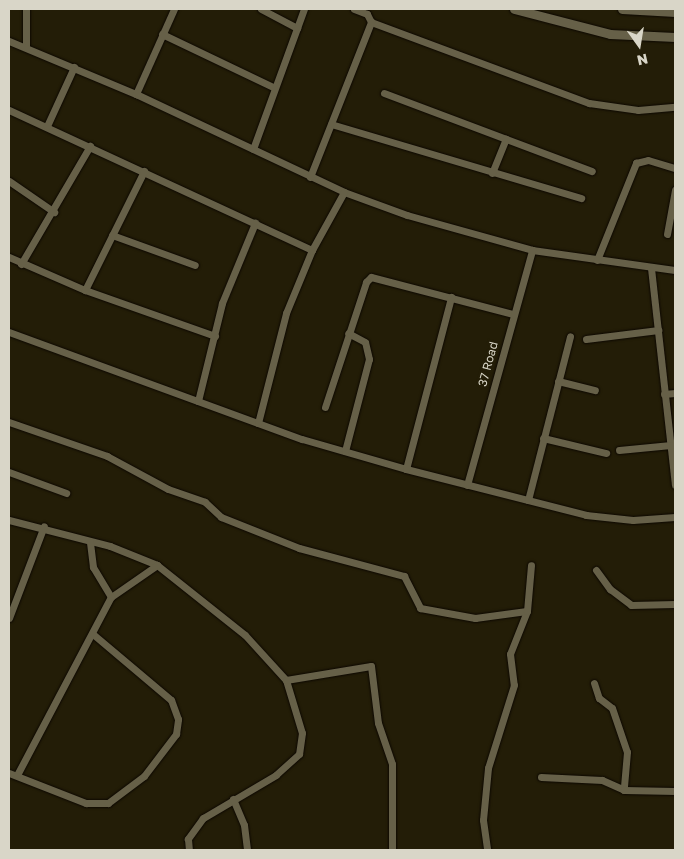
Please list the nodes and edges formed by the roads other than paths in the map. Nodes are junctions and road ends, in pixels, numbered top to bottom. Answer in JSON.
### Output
{"nodes":[{"id":1,"x":26,"y":9,"type":"edge"},
{"id":2,"x":174,"y":9,"type":"edge"},
{"id":3,"x":261,"y":9,"type":"edge"},
{"id":4,"x":304,"y":9,"type":"edge"},
{"id":5,"x":354,"y":9,"type":"edge"},
{"id":6,"x":514,"y":9,"type":"edge"},
{"id":7,"x":622,"y":9,"type":"edge"},
{"id":8,"x":675,"y":12,"type":"edge"},
{"id":9,"x":371,"y":22,"type":"junction"},
{"id":10,"x":297,"y":28,"type":"junction"},
{"id":11,"x":162,"y":34,"type":"junction"},
{"id":12,"x":675,"y":37,"type":"edge"},
{"id":13,"x":9,"y":41,"type":"edge"},
{"id":14,"x":26,"y":47,"type":"junction"},
{"id":15,"x":74,"y":67,"type":"junction"},
{"id":16,"x":275,"y":88,"type":"junction"},
{"id":17,"x":384,"y":93,"type":"dead end"},
{"id":18,"x":136,"y":94,"type":"junction"},
{"id":19,"x":675,"y":107,"type":"edge"},
{"id":20,"x":9,"y":110,"type":"edge"},
{"id":21,"x":331,"y":124,"type":"junction"},
{"id":22,"x":47,"y":126,"type":"junction"},
{"id":23,"x":506,"y":139,"type":"junction"},
{"id":24,"x":90,"y":146,"type":"junction"},
{"id":25,"x":253,"y":149,"type":"junction"},
{"id":26,"x":675,"y":168,"type":"edge"},
{"id":27,"x":144,"y":170,"type":"junction"},
{"id":28,"x":592,"y":171,"type":"dead end"},
{"id":29,"x":492,"y":173,"type":"junction"},
{"id":30,"x":310,"y":177,"type":"junction"},
{"id":31,"x":9,"y":181,"type":"edge"},
{"id":32,"x":675,"y":190,"type":"edge"},
{"id":33,"x":344,"y":192,"type":"junction"},
{"id":34,"x":581,"y":198,"type":"dead end"},
{"id":35,"x":54,"y":212,"type":"junction"},
{"id":36,"x":255,"y":222,"type":"junction"},
{"id":37,"x":667,"y":234,"type":"dead end"},
{"id":38,"x":112,"y":235,"type":"junction"},
{"id":39,"x":312,"y":250,"type":"junction"},
{"id":40,"x":532,"y":250,"type":"junction"},
{"id":41,"x":9,"y":258,"type":"edge"},
{"id":42,"x":597,"y":260,"type":"junction"},
{"id":43,"x":21,"y":264,"type":"junction"},
{"id":44,"x":195,"y":265,"type":"dead end"},
{"id":45,"x":652,"y":268,"type":"junction"},
{"id":46,"x":675,"y":270,"type":"edge"},
{"id":47,"x":84,"y":290,"type":"junction"},
{"id":48,"x":451,"y":297,"type":"junction"},
{"id":49,"x":513,"y":314,"type":"junction"},
{"id":50,"x":658,"y":330,"type":"junction"},
{"id":51,"x":9,"y":332,"type":"edge"},
{"id":52,"x":348,"y":333,"type":"junction"},
{"id":53,"x":214,"y":336,"type":"junction"},
{"id":54,"x":570,"y":336,"type":"dead end"},
{"id":55,"x":586,"y":338,"type":"dead end"},
{"id":56,"x":558,"y":381,"type":"junction"},
{"id":57,"x":595,"y":390,"type":"dead end"},
{"id":58,"x":675,"y":393,"type":"edge"},
{"id":59,"x":664,"y":394,"type":"junction"},
{"id":60,"x":198,"y":400,"type":"junction"},
{"id":61,"x":325,"y":407,"type":"dead end"},
{"id":62,"x":9,"y":422,"type":"edge"},
{"id":63,"x":258,"y":423,"type":"junction"},
{"id":64,"x":544,"y":438,"type":"junction"},
{"id":65,"x":671,"y":445,"type":"junction"},
{"id":66,"x":619,"y":450,"type":"dead end"},
{"id":67,"x":345,"y":452,"type":"junction"},
{"id":68,"x":606,"y":453,"type":"dead end"},
{"id":69,"x":406,"y":469,"type":"junction"},
{"id":70,"x":9,"y":472,"type":"edge"},
{"id":71,"x":468,"y":484,"type":"junction"},
{"id":72,"x":675,"y":485,"type":"edge"},
{"id":73,"x":66,"y":493,"type":"dead end"},
{"id":74,"x":528,"y":500,"type":"junction"},
{"id":75,"x":675,"y":517,"type":"edge"},
{"id":76,"x":9,"y":520,"type":"edge"},
{"id":77,"x":44,"y":526,"type":"junction"},
{"id":78,"x":90,"y":542,"type":"junction"},
{"id":79,"x":156,"y":565,"type":"junction"},
{"id":80,"x":531,"y":565,"type":"dead end"},
{"id":81,"x":596,"y":570,"type":"dead end"},
{"id":82,"x":111,"y":597,"type":"junction"},
{"id":83,"x":675,"y":604,"type":"edge"},
{"id":84,"x":528,"y":611,"type":"junction"},
{"id":85,"x":9,"y":618,"type":"edge"},
{"id":86,"x":94,"y":635,"type":"junction"},
{"id":87,"x":286,"y":680,"type":"junction"},
{"id":88,"x":594,"y":683,"type":"dead end"},
{"id":89,"x":9,"y":773,"type":"edge"},
{"id":90,"x":17,"y":775,"type":"junction"},
{"id":91,"x":541,"y":777,"type":"dead end"},
{"id":92,"x":624,"y":790,"type":"junction"},
{"id":93,"x":675,"y":791,"type":"edge"},
{"id":94,"x":233,"y":800,"type":"junction"},
{"id":95,"x":189,"y":850,"type":"edge"},
{"id":96,"x":247,"y":850,"type":"edge"},
{"id":97,"x":392,"y":850,"type":"edge"},
{"id":98,"x":487,"y":850,"type":"edge"}],
"edges":[{"from":1,"to":14,"type":"street"},
{"from":2,"to":11,"type":"street"},
{"from":3,"to":10,"type":"street"},
{"from":4,"to":10,"type":"street"},
{"from":5,"to":9,"type":"street"},
{"from":6,"to":12,"type":"street"},
{"from":7,"to":8,"type":"street"},
{"from":9,"to":19,"type":"street"},
{"from":9,"to":21,"type":"street"},
{"from":10,"to":16,"type":"street"},
{"from":11,"to":16,"type":"street"},
{"from":11,"to":18,"type":"street"},
{"from":13,"to":14,"type":"street"},
{"from":14,"to":15,"type":"street"},
{"from":15,"to":18,"type":"street"},
{"from":15,"to":22,"type":"street"},
{"from":16,"to":25,"type":"street"},
{"from":17,"to":23,"type":"street"},
{"from":18,"to":25,"type":"street"},
{"from":20,"to":22,"type":"street"},
{"from":21,"to":29,"type":"street"},
{"from":21,"to":30,"type":"street"},
{"from":22,"to":24,"type":"street"},
{"from":23,"to":28,"type":"street"},
{"from":23,"to":29,"type":"street"},
{"from":24,"to":27,"type":"street"},
{"from":24,"to":35,"type":"street"},
{"from":25,"to":30,"type":"street"},
{"from":26,"to":42,"type":"street"},
{"from":27,"to":36,"type":"street"},
{"from":27,"to":38,"type":"street"},
{"from":29,"to":34,"type":"street"},
{"from":30,"to":33,"type":"street"},
{"from":31,"to":35,"type":"street"},
{"from":32,"to":37,"type":"street"},
{"from":33,"to":39,"type":"street"},
{"from":33,"to":40,"type":"street"},
{"from":35,"to":43,"type":"street"},
{"from":36,"to":39,"type":"street"},
{"from":36,"to":53,"type":"street"},
{"from":38,"to":44,"type":"street"},
{"from":38,"to":47,"type":"street"},
{"from":39,"to":63,"type":"street"},
{"from":40,"to":42,"type":"street"},
{"from":40,"to":49,"type":"street","name":"37 Road"},
{"from":41,"to":43,"type":"street"},
{"from":42,"to":45,"type":"street"},
{"from":43,"to":47,"type":"street"},
{"from":45,"to":46,"type":"street"},
{"from":45,"to":50,"type":"street"},
{"from":47,"to":53,"type":"street"},
{"from":48,"to":49,"type":"street"},
{"from":48,"to":52,"type":"street"},
{"from":48,"to":69,"type":"street"},
{"from":49,"to":71,"type":"street","name":"37 Road"},
{"from":50,"to":55,"type":"street"},
{"from":50,"to":59,"type":"street"},
{"from":51,"to":60,"type":"street"},
{"from":52,"to":61,"type":"street"},
{"from":52,"to":67,"type":"street"},
{"from":53,"to":60,"type":"street"},
{"from":54,"to":56,"type":"street"},
{"from":56,"to":57,"type":"street"},
{"from":56,"to":64,"type":"street"},
{"from":58,"to":59,"type":"street"},
{"from":59,"to":65,"type":"street"},
{"from":60,"to":63,"type":"street"},
{"from":62,"to":84,"type":"street"},
{"from":63,"to":67,"type":"street"},
{"from":64,"to":68,"type":"street"},
{"from":64,"to":74,"type":"street"},
{"from":65,"to":66,"type":"street"},
{"from":65,"to":72,"type":"street"},
{"from":67,"to":69,"type":"street"},
{"from":69,"to":71,"type":"street"},
{"from":70,"to":73,"type":"street"},
{"from":71,"to":74,"type":"street"},
{"from":74,"to":75,"type":"street"},
{"from":76,"to":77,"type":"street"},
{"from":77,"to":78,"type":"street"},
{"from":77,"to":85,"type":"street"},
{"from":78,"to":79,"type":"street"},
{"from":78,"to":82,"type":"street"},
{"from":79,"to":82,"type":"street"},
{"from":79,"to":87,"type":"street"},
{"from":80,"to":84,"type":"street"},
{"from":81,"to":83,"type":"street"},
{"from":82,"to":86,"type":"street"},
{"from":84,"to":98,"type":"street"},
{"from":86,"to":90,"type":"street"},
{"from":86,"to":90,"type":"street"},
{"from":87,"to":94,"type":"street"},
{"from":87,"to":97,"type":"street"},
{"from":88,"to":92,"type":"street"},
{"from":89,"to":90,"type":"street"},
{"from":91,"to":92,"type":"street"},
{"from":92,"to":93,"type":"street"},
{"from":94,"to":95,"type":"street"},
{"from":94,"to":96,"type":"street"}]}
